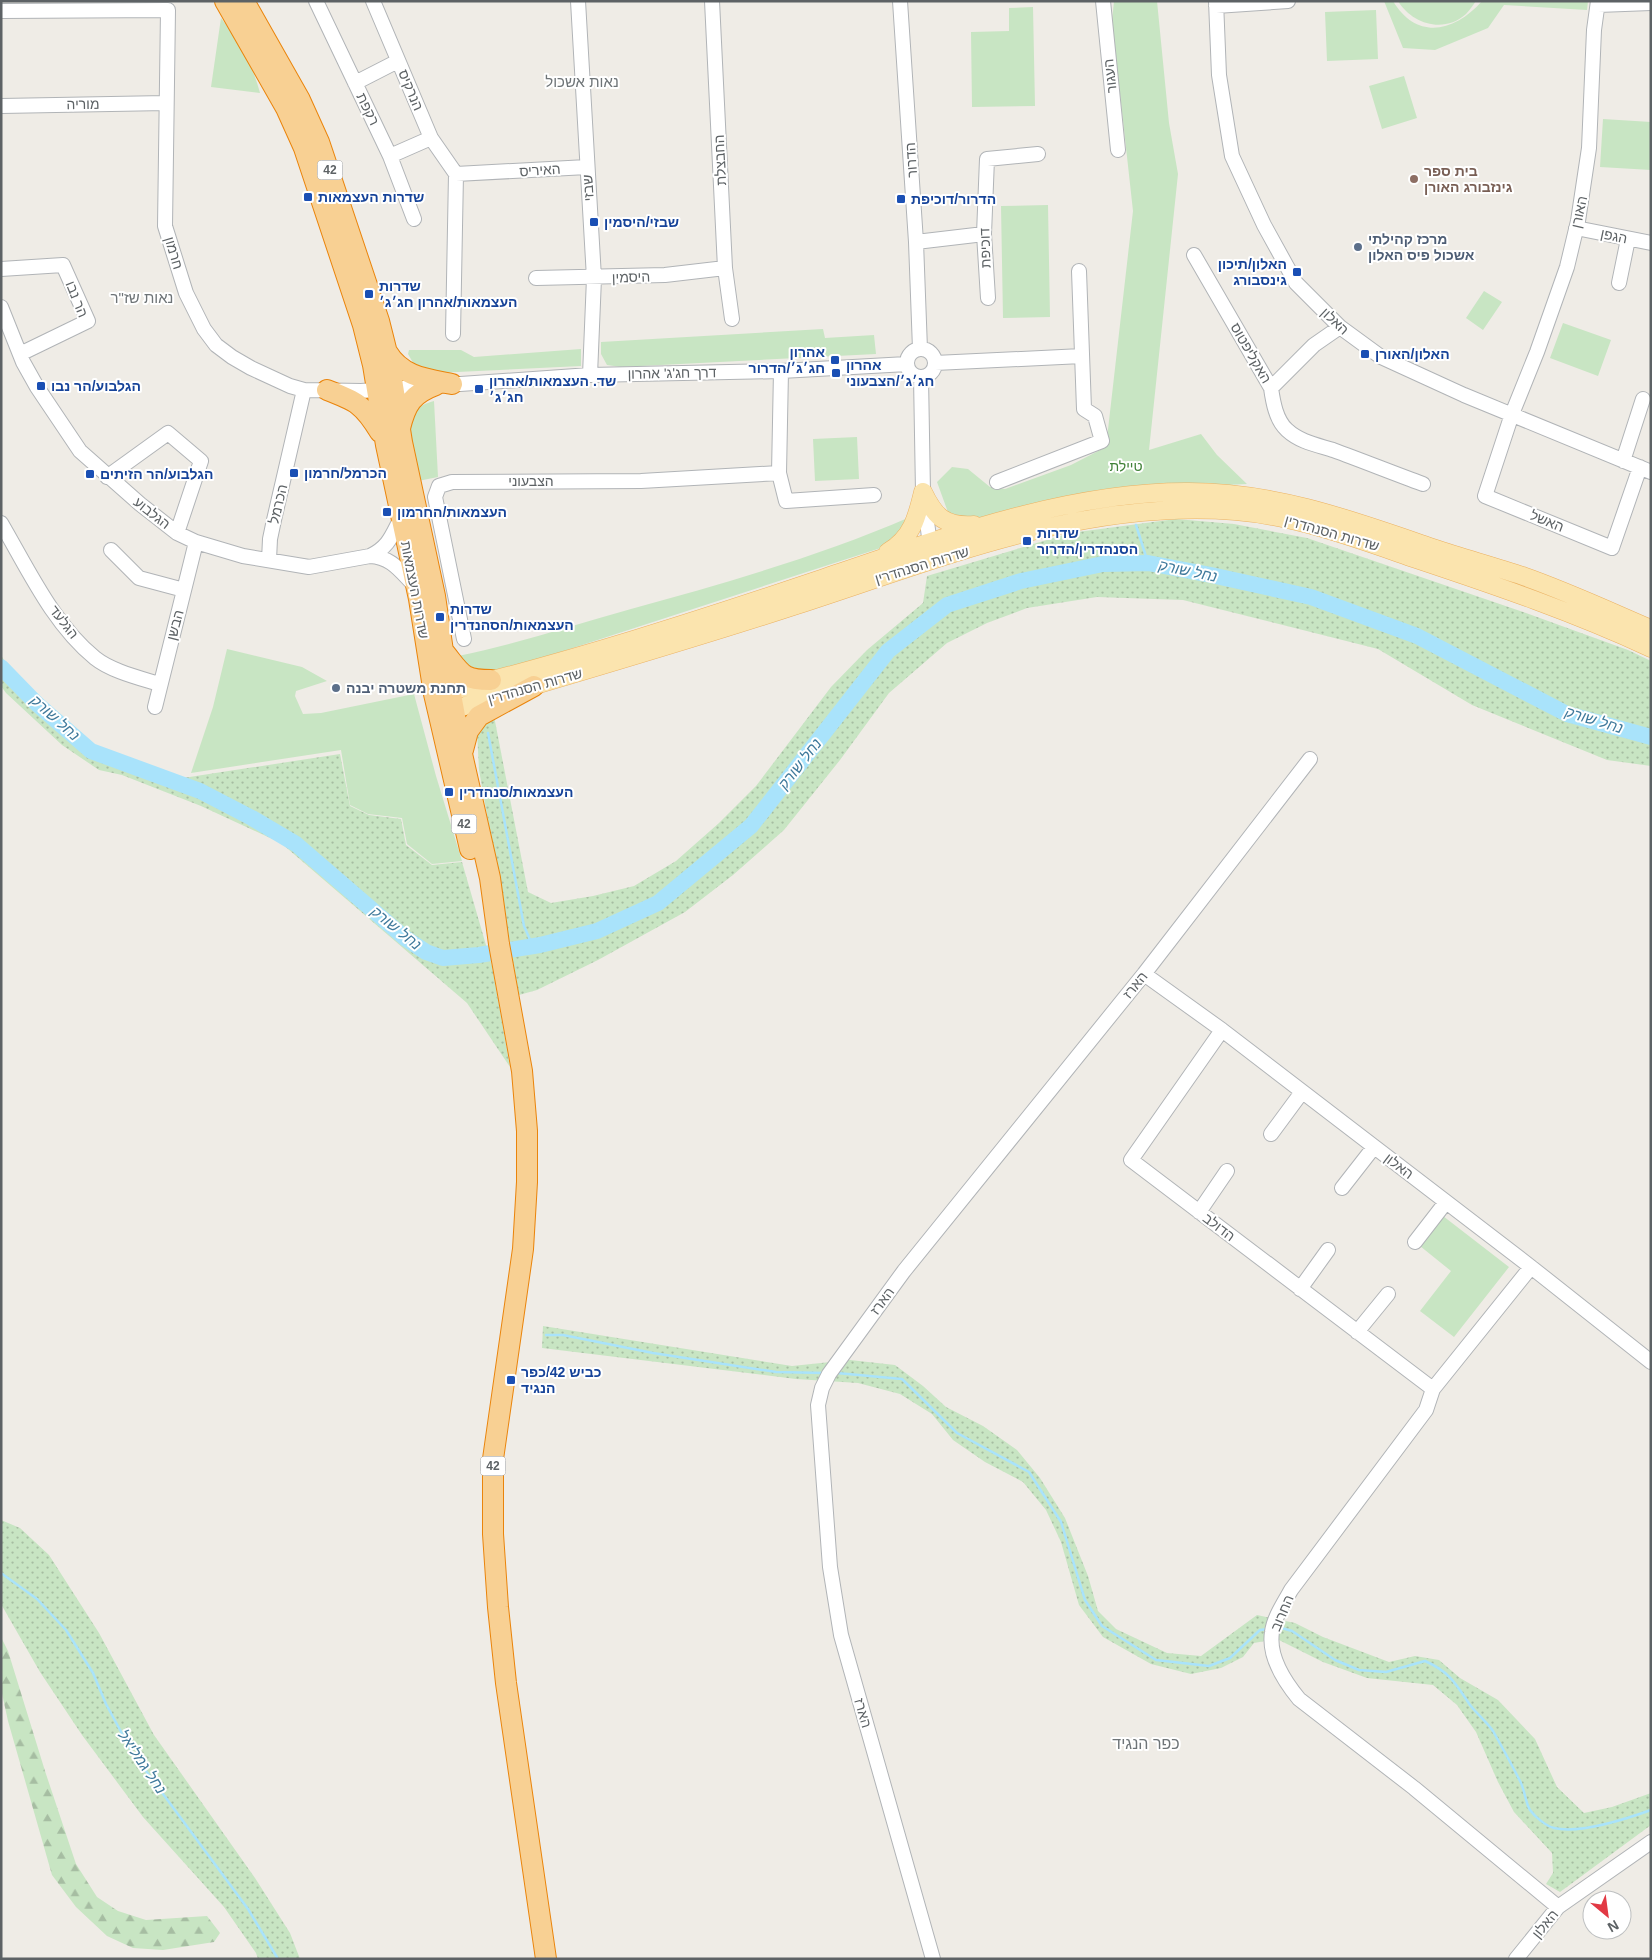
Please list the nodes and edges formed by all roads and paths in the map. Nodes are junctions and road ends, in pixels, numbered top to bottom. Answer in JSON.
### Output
{"nodes":[{"id":1,"x":225,"y":1,"type":"edge"},
{"id":2,"x":244,"y":1,"type":"edge"},
{"id":3,"x":316,"y":1,"type":"edge"},
{"id":4,"x":373,"y":1,"type":"edge"},
{"id":5,"x":578,"y":1,"type":"edge"},
{"id":6,"x":712,"y":1,"type":"edge"},
{"id":7,"x":900,"y":1,"type":"edge"},
{"id":8,"x":1103,"y":1,"type":"edge"},
{"id":9,"x":1288,"y":1,"type":"edge"},
{"id":10,"x":1598,"y":3,"type":"edge"},
{"id":11,"x":1651,"y":3,"type":"edge"},
{"id":12,"x":1216,"y":4,"type":"edge"},
{"id":13,"x":1,"y":11,"type":"edge"},
{"id":14,"x":398,"y":61,"type":"junction"},
{"id":15,"x":355,"y":83,"type":"junction"},
{"id":16,"x":166,"y":103,"type":"junction"},
{"id":17,"x":1,"y":106,"type":"edge"},
{"id":18,"x":431,"y":138,"type":"junction"},
{"id":19,"x":1118,"y":150,"type":"dead end"},
{"id":20,"x":1038,"y":154,"type":"dead end"},
{"id":21,"x":390,"y":156,"type":"junction"},
{"id":22,"x":587,"y":167,"type":"junction"},
{"id":23,"x":456,"y":174,"type":"junction"},
{"id":24,"x":414,"y":219,"type":"dead end"},
{"id":25,"x":1576,"y":228,"type":"junction"},
{"id":26,"x":984,"y":234,"type":"junction"},
{"id":27,"x":1628,"y":239,"type":"junction"},
{"id":28,"x":916,"y":242,"type":"junction"},
{"id":29,"x":1651,"y":243,"type":"edge"},
{"id":30,"x":1194,"y":255,"type":"dead end"},
{"id":31,"x":725,"y":268,"type":"junction"},
{"id":32,"x":1,"y":269,"type":"edge"},
{"id":33,"x":1079,"y":271,"type":"dead end"},
{"id":34,"x":536,"y":278,"type":"dead end"},
{"id":35,"x":594,"y":278,"type":"junction"},
{"id":36,"x":1619,"y":283,"type":"dead end"},
{"id":37,"x":988,"y":298,"type":"dead end"},
{"id":38,"x":2,"y":311,"type":"edge"},
{"id":39,"x":732,"y":318,"type":"dead end"},
{"id":40,"x":1340,"y":327,"type":"junction"},
{"id":41,"x":453,"y":334,"type":"dead end"},
{"id":42,"x":920,"y":349,"type":"junction"},
{"id":43,"x":387,"y":350,"type":"junction"},
{"id":44,"x":20,"y":354,"type":"junction"},
{"id":45,"x":1082,"y":356,"type":"junction"},
{"id":46,"x":935,"y":362,"type":"junction"},
{"id":47,"x":907,"y":364,"type":"junction"},
{"id":48,"x":781,"y":371,"type":"junction"},
{"id":49,"x":590,"y":375,"type":"junction"},
{"id":50,"x":921,"y":377,"type":"junction"},
{"id":51,"x":444,"y":384,"type":"junction"},
{"id":52,"x":1271,"y":388,"type":"junction"},
{"id":53,"x":385,"y":389,"type":"junction"},
{"id":54,"x":304,"y":390,"type":"junction"},
{"id":55,"x":327,"y":390,"type":"junction"},
{"id":56,"x":1644,"y":399,"type":"dead end"},
{"id":57,"x":1512,"y":414,"type":"junction"},
{"id":58,"x":400,"y":430,"type":"junction"},
{"id":59,"x":387,"y":452,"type":"junction"},
{"id":60,"x":1623,"y":461,"type":"junction"},
{"id":61,"x":1645,"y":470,"type":"edge"},
{"id":62,"x":780,"y":474,"type":"junction"},
{"id":63,"x":108,"y":477,"type":"junction"},
{"id":64,"x":997,"y":482,"type":"dead end"},
{"id":65,"x":1423,"y":484,"type":"dead end"},
{"id":66,"x":923,"y":492,"type":"junction"},
{"id":67,"x":874,"y":495,"type":"dead end"},
{"id":68,"x":401,"y":518,"type":"junction"},
{"id":69,"x":1000,"y":522,"type":"junction"},
{"id":70,"x":1,"y":523,"type":"edge"},
{"id":71,"x":177,"y":533,"type":"junction"},
{"id":72,"x":196,"y":542,"type":"junction"},
{"id":73,"x":929,"y":543,"type":"junction"},
{"id":74,"x":111,"y":550,"type":"dead end"},
{"id":75,"x":370,"y":556,"type":"junction"},
{"id":76,"x":269,"y":560,"type":"junction"},
{"id":77,"x":932,"y":560,"type":"junction"},
{"id":78,"x":862,"y":565,"type":"junction"},
{"id":79,"x":416,"y":587,"type":"junction"},
{"id":80,"x":184,"y":590,"type":"junction"},
{"id":81,"x":1651,"y":629,"type":"edge"},
{"id":82,"x":464,"y":639,"type":"dead end"},
{"id":83,"x":1651,"y":648,"type":"edge"},
{"id":84,"x":443,"y":651,"type":"junction"},
{"id":85,"x":491,"y":680,"type":"junction"},
{"id":86,"x":159,"y":684,"type":"junction"},
{"id":87,"x":534,"y":686,"type":"junction"},
{"id":88,"x":447,"y":700,"type":"junction"},
{"id":89,"x":155,"y":707,"type":"dead end"},
{"id":90,"x":462,"y":754,"type":"junction"},
{"id":91,"x":1310,"y":759,"type":"dead end"},
{"id":92,"x":499,"y":944,"type":"junction"},
{"id":93,"x":1144,"y":974,"type":"junction"},
{"id":94,"x":1222,"y":1030,"type":"junction"},
{"id":95,"x":1302,"y":1092,"type":"junction"},
{"id":96,"x":1271,"y":1134,"type":"dead end"},
{"id":97,"x":1374,"y":1147,"type":"junction"},
{"id":98,"x":1227,"y":1171,"type":"dead end"},
{"id":99,"x":1342,"y":1188,"type":"dead end"},
{"id":100,"x":1446,"y":1202,"type":"junction"},
{"id":101,"x":1199,"y":1212,"type":"junction"},
{"id":102,"x":1415,"y":1242,"type":"dead end"},
{"id":103,"x":1328,"y":1250,"type":"dead end"},
{"id":104,"x":1531,"y":1267,"type":"junction"},
{"id":105,"x":1300,"y":1289,"type":"junction"},
{"id":106,"x":1388,"y":1294,"type":"dead end"},
{"id":107,"x":1357,"y":1332,"type":"junction"},
{"id":108,"x":1651,"y":1362,"type":"edge"},
{"id":109,"x":1433,"y":1389,"type":"junction"},
{"id":110,"x":1651,"y":1842,"type":"edge"},
{"id":111,"x":1558,"y":1907,"type":"junction"},
{"id":112,"x":546,"y":1959,"type":"edge"},
{"id":113,"x":933,"y":1959,"type":"edge"},
{"id":114,"x":1516,"y":1959,"type":"edge"}],
"edges":[{"from":1,"to":53,"type":"highway","name":"שדרות העצמאות","number":"42"},
{"from":2,"to":43,"type":"highway","name":"שדרות העצמאות","number":"42"},
{"from":3,"to":15,"type":"street","name":"רקפת"},
{"from":4,"to":14,"type":"street","name":"הנרקיס"},
{"from":5,"to":22,"type":"street","name":"שבזי"},
{"from":6,"to":31,"type":"street","name":"החבצלת"},
{"from":7,"to":28,"type":"street","name":"הדרור"},
{"from":8,"to":19,"type":"street","name":"העגור"},
{"from":9,"to":12,"type":"street"},
{"from":10,"to":11,"type":"street"},
{"from":10,"to":25,"type":"street","name":"האורן"},
{"from":12,"to":40,"type":"street","name":"האלון"},
{"from":13,"to":16,"type":"street","name":"חרמון"},
{"from":14,"to":15,"type":"street"},
{"from":14,"to":18,"type":"street","name":"הנרקיס"},
{"from":15,"to":21,"type":"street","name":"רקפת"},
{"from":16,"to":17,"type":"street","name":"מוריה"},
{"from":16,"to":54,"type":"street","name":"חרמון"},
{"from":18,"to":21,"type":"street"},
{"from":18,"to":23,"type":"street","name":"הנרקיס"},
{"from":20,"to":26,"type":"street","name":"דוכיפת"},
{"from":21,"to":24,"type":"street","name":"רקפת"},
{"from":22,"to":23,"type":"street","name":"האיריס"},
{"from":22,"to":35,"type":"street","name":"שבזי"},
{"from":23,"to":41,"type":"street"},
{"from":25,"to":27,"type":"street","name":"הגפן"},
{"from":25,"to":57,"type":"street","name":"האורן"},
{"from":26,"to":28,"type":"street"},
{"from":26,"to":37,"type":"street","name":"דוכיפת"},
{"from":27,"to":29,"type":"street","name":"הגפן"},
{"from":27,"to":36,"type":"street"},
{"from":28,"to":42,"type":"street","name":"הדרור"},
{"from":30,"to":52,"type":"street","name":"האקליפטוס"},
{"from":31,"to":35,"type":"street","name":"היסמין"},
{"from":31,"to":39,"type":"street","name":"החבצלת"},
{"from":32,"to":44,"type":"street","name":"הר נבו"},
{"from":33,"to":45,"type":"street"},
{"from":34,"to":35,"type":"street","name":"היסמין"},
{"from":35,"to":49,"type":"street","name":"שבזי"},
{"from":38,"to":44,"type":"street","name":"הגלבוע"},
{"from":40,"to":52,"type":"street"},
{"from":40,"to":57,"type":"street","name":"האלון"},
{"from":42,"to":46,"type":"street"},
{"from":42,"to":47,"type":"street"},
{"from":43,"to":51,"type":"highway"},
{"from":43,"to":53,"type":"highway","name":"שדרות העצמאות","number":"42"},
{"from":44,"to":63,"type":"street","name":"הגלבוע"},
{"from":45,"to":46,"type":"street"},
{"from":45,"to":64,"type":"street"},
{"from":46,"to":50,"type":"street"},
{"from":47,"to":48,"type":"street","name":"דרך חג'ג' אהרון"},
{"from":47,"to":50,"type":"street"},
{"from":48,"to":49,"type":"street","name":"דרך חג'ג' אהרון"},
{"from":48,"to":62,"type":"street"},
{"from":49,"to":51,"type":"street","name":"דרך חג'ג' אהרון"},
{"from":50,"to":66,"type":"street"},
{"from":51,"to":53,"type":"street","name":"דרך חג'ג' אהרון"},
{"from":51,"to":58,"type":"highway"},
{"from":52,"to":65,"type":"street","name":"האקליפטוס"},
{"from":53,"to":55,"type":"street","name":"חרמון"},
{"from":53,"to":58,"type":"highway","name":"שדרות העצמאות","number":"42"},
{"from":53,"to":59,"type":"highway","name":"שדרות העצמאות","number":"42"},
{"from":54,"to":55,"type":"street","name":"חרמון"},
{"from":54,"to":76,"type":"street","name":"הכרמל"},
{"from":55,"to":59,"type":"highway"},
{"from":56,"to":60,"type":"street"},
{"from":57,"to":60,"type":"street","name":"האלון"},
{"from":57,"to":61,"type":"street","name":"האשל"},
{"from":58,"to":84,"type":"highway","name":"שדרות העצמאות","number":"42"},
{"from":59,"to":68,"type":"highway","name":"שדרות העצמאות","number":"42"},
{"from":60,"to":61,"type":"street","name":"האלון"},
{"from":62,"to":67,"type":"street"},
{"from":62,"to":82,"type":"street","name":"הצבעוני"},
{"from":63,"to":71,"type":"street","name":"הגלבוע"},
{"from":63,"to":71,"type":"street"},
{"from":66,"to":69,"type":"main road"},
{"from":66,"to":73,"type":"street"},
{"from":66,"to":78,"type":"main road"},
{"from":68,"to":75,"type":"street","name":"הגלבוע"},
{"from":68,"to":79,"type":"highway","name":"שדרות העצמאות","number":"42"},
{"from":69,"to":73,"type":"main road","name":"שדרות הסנהדרין"},
{"from":69,"to":81,"type":"main road","name":"שדרות הסנהדרין"},
{"from":70,"to":86,"type":"street","name":"הגלעד"},
{"from":71,"to":72,"type":"street","name":"הגלבוע"},
{"from":72,"to":76,"type":"street","name":"הגלבוע"},
{"from":72,"to":80,"type":"street","name":"הבשן"},
{"from":73,"to":77,"type":"street"},
{"from":73,"to":78,"type":"main road","name":"שדרות הסנהדרין"},
{"from":74,"to":80,"type":"street"},
{"from":75,"to":76,"type":"street","name":"הגלבוע"},
{"from":75,"to":79,"type":"street","name":"הגלבוע"},
{"from":77,"to":83,"type":"main road","name":"שדרות הסנהדרין"},
{"from":77,"to":87,"type":"main road","name":"שדרות הסנהדרין"},
{"from":78,"to":85,"type":"main road","name":"שדרות הסנהדרין"},
{"from":79,"to":88,"type":"highway","name":"שדרות העצמאות","number":"42"},
{"from":80,"to":86,"type":"street","name":"הבשן"},
{"from":84,"to":85,"type":"highway"},
{"from":84,"to":88,"type":"highway","name":"שדרות העצמאות","number":"42"},
{"from":85,"to":88,"type":"main road","name":"שדרות הסנהדרין"},
{"from":86,"to":89,"type":"street","name":"הבשן"},
{"from":87,"to":88,"type":"main road","name":"שדרות הסנהדרין"},
{"from":87,"to":90,"type":"highway"},
{"from":88,"to":90,"type":"highway","number":"42"},
{"from":88,"to":92,"type":"highway","number":"42"},
{"from":90,"to":92,"type":"highway","number":"42"},
{"from":91,"to":93,"type":"street","name":"הארז"},
{"from":92,"to":112,"type":"highway","number":"42"},
{"from":93,"to":94,"type":"street","name":"האלון"},
{"from":93,"to":113,"type":"street","name":"הארז"},
{"from":94,"to":95,"type":"street","name":"האלון"},
{"from":94,"to":101,"type":"street","name":"הדולב"},
{"from":95,"to":96,"type":"street"},
{"from":95,"to":97,"type":"street","name":"האלון"},
{"from":97,"to":99,"type":"street"},
{"from":97,"to":100,"type":"street","name":"האלון"},
{"from":98,"to":101,"type":"street"},
{"from":100,"to":102,"type":"street"},
{"from":100,"to":104,"type":"street","name":"האלון"},
{"from":101,"to":105,"type":"street","name":"הדולב"},
{"from":103,"to":105,"type":"street"},
{"from":104,"to":108,"type":"street","name":"האלון"},
{"from":104,"to":109,"type":"street","name":"החרוב"},
{"from":105,"to":107,"type":"street","name":"הדולב"},
{"from":106,"to":107,"type":"street"},
{"from":107,"to":109,"type":"street","name":"הדולב"},
{"from":109,"to":111,"type":"street","name":"החרוב"},
{"from":110,"to":111,"type":"street","name":"האלון"},
{"from":111,"to":114,"type":"street","name":"האלון"}]}
